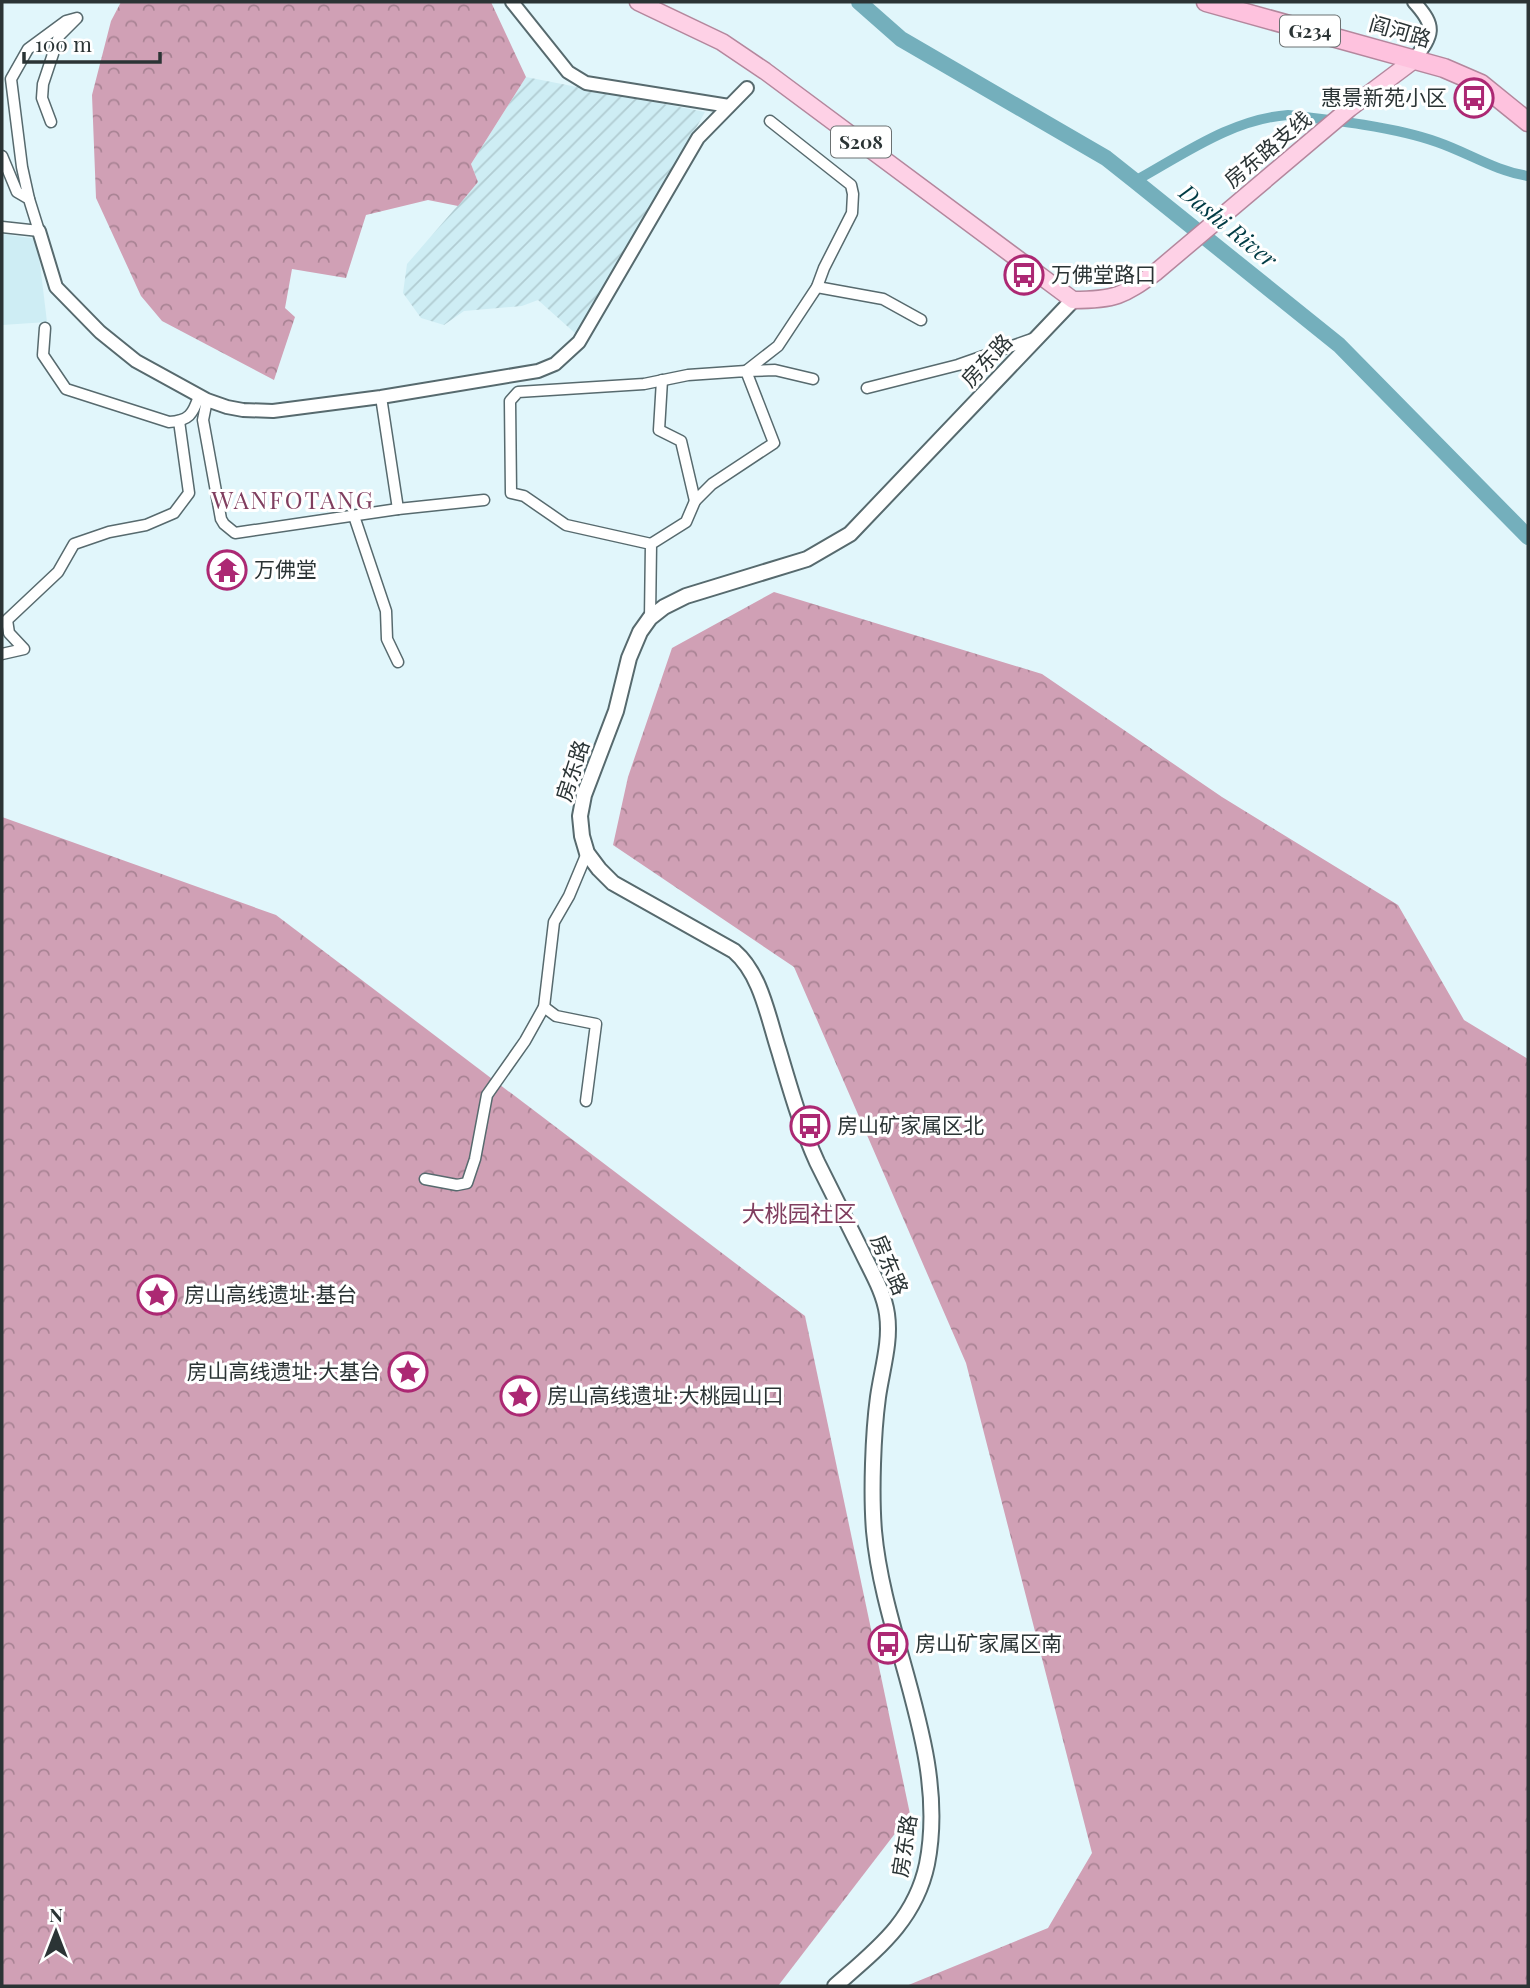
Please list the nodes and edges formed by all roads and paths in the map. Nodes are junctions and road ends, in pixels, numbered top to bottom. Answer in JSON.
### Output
{"nodes":[{"id":1,"x":512,"y":2,"type":"edge"},
{"id":2,"x":638,"y":2,"type":"edge"},
{"id":3,"x":1206,"y":2,"type":"edge"},
{"id":4,"x":1415,"y":2,"type":"edge"},
{"id":5,"x":1414,"y":60,"type":"junction"},
{"id":6,"x":747,"y":88,"type":"dead end"},
{"id":7,"x":729,"y":106,"type":"junction"},
{"id":8,"x":769,"y":121,"type":"dead end"},
{"id":9,"x":51,"y":122,"type":"dead end"},
{"id":10,"x":1528,"y":122,"type":"edge"},
{"id":11,"x":2,"y":156,"type":"edge"},
{"id":12,"x":29,"y":199,"type":"junction"},
{"id":13,"x":2,"y":227,"type":"edge"},
{"id":14,"x":39,"y":231,"type":"junction"},
{"id":15,"x":817,"y":287,"type":"junction"},
{"id":16,"x":1073,"y":300,"type":"junction"},
{"id":17,"x":921,"y":320,"type":"dead end"},
{"id":18,"x":45,"y":328,"type":"dead end"},
{"id":19,"x":1038,"y":337,"type":"junction"},
{"id":20,"x":746,"y":371,"type":"junction"},
{"id":21,"x":813,"y":379,"type":"dead end"},
{"id":22,"x":662,"y":380,"type":"junction"},
{"id":23,"x":867,"y":388,"type":"dead end"},
{"id":24,"x":381,"y":397,"type":"junction"},
{"id":25,"x":203,"y":398,"type":"junction"},
{"id":26,"x":179,"y":421,"type":"junction"},
{"id":27,"x":484,"y":500,"type":"dead end"},
{"id":28,"x":695,"y":501,"type":"junction"},
{"id":29,"x":398,"y":509,"type":"junction"},
{"id":30,"x":354,"y":516,"type":"junction"},
{"id":31,"x":651,"y":544,"type":"junction"},
{"id":32,"x":650,"y":618,"type":"junction"},
{"id":33,"x":2,"y":654,"type":"edge"},
{"id":34,"x":398,"y":662,"type":"dead end"},
{"id":35,"x":587,"y":853,"type":"junction"},
{"id":36,"x":544,"y":1007,"type":"junction"},
{"id":37,"x":586,"y":1101,"type":"dead end"},
{"id":38,"x":425,"y":1179,"type":"dead end"},
{"id":39,"x":835,"y":1986,"type":"edge"}],
"edges":[{"from":1,"to":7,"type":"street"},
{"from":2,"to":16,"type":"main road","number":"S208"},
{"from":3,"to":5,"type":"highway","name":"阎河路","number":"G234"},
{"from":4,"to":5,"type":"street"},
{"from":5,"to":10,"type":"highway","name":"阎河路","number":"G234"},
{"from":5,"to":16,"type":"main road","name":"房东路支线"},
{"from":6,"to":7,"type":"street"},
{"from":7,"to":24,"type":"street"},
{"from":8,"to":15,"type":"street"},
{"from":9,"to":12,"type":"street"},
{"from":11,"to":12,"type":"street"},
{"from":12,"to":14,"type":"street"},
{"from":13,"to":14,"type":"street"},
{"from":14,"to":25,"type":"street"},
{"from":15,"to":17,"type":"street"},
{"from":15,"to":20,"type":"street"},
{"from":16,"to":19,"type":"main road","name":"房东路"},
{"from":18,"to":26,"type":"street"},
{"from":19,"to":23,"type":"street"},
{"from":19,"to":32,"type":"main road","name":"房东路"},
{"from":20,"to":21,"type":"street"},
{"from":20,"to":22,"type":"street"},
{"from":20,"to":28,"type":"street"},
{"from":22,"to":28,"type":"street"},
{"from":22,"to":31,"type":"street"},
{"from":24,"to":25,"type":"street"},
{"from":24,"to":29,"type":"street"},
{"from":25,"to":26,"type":"street"},
{"from":25,"to":30,"type":"street"},
{"from":26,"to":33,"type":"street"},
{"from":27,"to":29,"type":"street"},
{"from":28,"to":31,"type":"street"},
{"from":29,"to":30,"type":"street"},
{"from":30,"to":34,"type":"street"},
{"from":31,"to":32,"type":"street"},
{"from":32,"to":35,"type":"main road","name":"房东路"},
{"from":35,"to":36,"type":"street"},
{"from":35,"to":39,"type":"main road","name":"房东路"},
{"from":36,"to":37,"type":"street"},
{"from":36,"to":38,"type":"street"}]}
